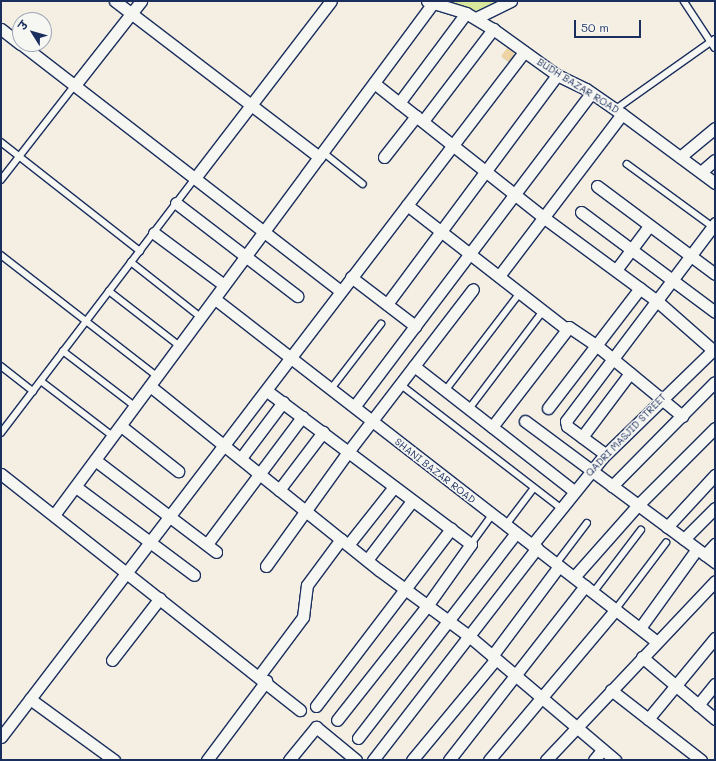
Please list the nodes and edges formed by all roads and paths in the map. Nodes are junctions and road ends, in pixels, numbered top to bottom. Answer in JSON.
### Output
{"nodes":[{"id":1,"x":115,"y":1,"type":"edge"},
{"id":2,"x":141,"y":1,"type":"edge"},
{"id":3,"x":331,"y":1,"type":"edge"},
{"id":4,"x":511,"y":1,"type":"edge"},
{"id":5,"x":684,"y":1,"type":"edge"},
{"id":6,"x":430,"y":2,"type":"edge"},
{"id":7,"x":453,"y":5,"type":"edge"},
{"id":8,"x":131,"y":14,"type":"junction"},
{"id":9,"x":471,"y":16,"type":"junction"},
{"id":10,"x":1,"y":29,"type":"edge"},
{"id":11,"x":493,"y":29,"type":"junction"},
{"id":12,"x":12,"y":38,"type":"edge"},
{"id":13,"x":713,"y":41,"type":"edge"},
{"id":14,"x":715,"y":48,"type":"edge"},
{"id":15,"x":30,"y":52,"type":"edge"},
{"id":16,"x":524,"y":52,"type":"junction"},
{"id":17,"x":557,"y":75,"type":"junction"},
{"id":18,"x":374,"y":83,"type":"junction"},
{"id":19,"x":75,"y":86,"type":"junction"},
{"id":20,"x":590,"y":92,"type":"junction"},
{"id":21,"x":399,"y":103,"type":"junction"},
{"id":22,"x":253,"y":106,"type":"junction"},
{"id":23,"x":619,"y":112,"type":"junction"},
{"id":24,"x":420,"y":118,"type":"junction"},
{"id":25,"x":715,"y":128,"type":"edge"},
{"id":26,"x":1,"y":142,"type":"edge"},
{"id":27,"x":452,"y":146,"type":"junction"},
{"id":28,"x":321,"y":155,"type":"junction"},
{"id":29,"x":19,"y":156,"type":"junction"},
{"id":30,"x":384,"y":157,"type":"dead end"},
{"id":31,"x":680,"y":157,"type":"junction"},
{"id":32,"x":715,"y":160,"type":"edge"},
{"id":33,"x":627,"y":164,"type":"dead end"},
{"id":34,"x":486,"y":172,"type":"junction"},
{"id":35,"x":701,"y":172,"type":"junction"},
{"id":36,"x":196,"y":178,"type":"junction"},
{"id":37,"x":1,"y":180,"type":"edge"},
{"id":38,"x":715,"y":183,"type":"edge"},
{"id":39,"x":363,"y":184,"type":"dead end"},
{"id":40,"x":597,"y":186,"type":"dead end"},
{"id":41,"x":514,"y":194,"type":"junction"},
{"id":42,"x":176,"y":203,"type":"junction"},
{"id":43,"x":407,"y":205,"type":"junction"},
{"id":44,"x":580,"y":212,"type":"dead end"},
{"id":45,"x":544,"y":217,"type":"junction"},
{"id":46,"x":649,"y":226,"type":"junction"},
{"id":47,"x":714,"y":226,"type":"edge"},
{"id":48,"x":264,"y":231,"type":"junction"},
{"id":49,"x":440,"y":232,"type":"junction"},
{"id":50,"x":154,"y":233,"type":"junction"},
{"id":51,"x":632,"y":249,"type":"junction"},
{"id":52,"x":140,"y":251,"type":"junction"},
{"id":53,"x":470,"y":254,"type":"junction"},
{"id":54,"x":1,"y":255,"type":"edge"},
{"id":55,"x":246,"y":256,"type":"junction"},
{"id":56,"x":690,"y":256,"type":"junction"},
{"id":57,"x":131,"y":262,"type":"junction"},
{"id":58,"x":616,"y":270,"type":"junction"},
{"id":59,"x":715,"y":274,"type":"edge"},
{"id":60,"x":499,"y":276,"type":"junction"},
{"id":61,"x":352,"y":277,"type":"junction"},
{"id":62,"x":672,"y":280,"type":"junction"},
{"id":63,"x":224,"y":285,"type":"junction"},
{"id":64,"x":640,"y":288,"type":"junction"},
{"id":65,"x":473,"y":289,"type":"dead end"},
{"id":66,"x":109,"y":291,"type":"junction"},
{"id":67,"x":341,"y":291,"type":"junction"},
{"id":68,"x":520,"y":293,"type":"junction"},
{"id":69,"x":297,"y":296,"type":"dead end"},
{"id":70,"x":214,"y":299,"type":"junction"},
{"id":71,"x":657,"y":301,"type":"junction"},
{"id":72,"x":387,"y":304,"type":"junction"},
{"id":73,"x":543,"y":311,"type":"junction"},
{"id":74,"x":715,"y":312,"type":"edge"},
{"id":75,"x":201,"y":316,"type":"junction"},
{"id":76,"x":87,"y":321,"type":"junction"},
{"id":77,"x":381,"y":324,"type":"dead end"},
{"id":78,"x":416,"y":326,"type":"junction"},
{"id":79,"x":566,"y":329,"type":"junction"},
{"id":80,"x":596,"y":345,"type":"junction"},
{"id":81,"x":180,"y":346,"type":"junction"},
{"id":82,"x":64,"y":351,"type":"junction"},
{"id":83,"x":714,"y":351,"type":"edge"},
{"id":84,"x":291,"y":359,"type":"junction"},
{"id":85,"x":612,"y":359,"type":"junction"},
{"id":86,"x":1,"y":366,"type":"edge"},
{"id":87,"x":414,"y":366,"type":"junction"},
{"id":88,"x":630,"y":373,"type":"junction"},
{"id":89,"x":158,"y":376,"type":"junction"},
{"id":90,"x":41,"y":381,"type":"junction"},
{"id":91,"x":715,"y":382,"type":"edge"},
{"id":92,"x":400,"y":384,"type":"junction"},
{"id":93,"x":150,"y":386,"type":"junction"},
{"id":94,"x":331,"y":389,"type":"junction"},
{"id":95,"x":445,"y":390,"type":"junction"},
{"id":96,"x":33,"y":391,"type":"junction"},
{"id":97,"x":267,"y":391,"type":"junction"},
{"id":98,"x":661,"y":399,"type":"junction"},
{"id":99,"x":283,"y":402,"type":"junction"},
{"id":100,"x":135,"y":406,"type":"junction"},
{"id":101,"x":354,"y":406,"type":"junction"},
{"id":102,"x":548,"y":408,"type":"dead end"},
{"id":103,"x":469,"y":409,"type":"junction"},
{"id":104,"x":682,"y":416,"type":"junction"},
{"id":105,"x":302,"y":417,"type":"junction"},
{"id":106,"x":372,"y":421,"type":"junction"},
{"id":107,"x":525,"y":421,"type":"dead end"},
{"id":108,"x":121,"y":426,"type":"junction"},
{"id":109,"x":492,"y":428,"type":"junction"},
{"id":110,"x":323,"y":432,"type":"junction"},
{"id":111,"x":1,"y":433,"type":"edge"},
{"id":112,"x":113,"y":436,"type":"junction"},
{"id":113,"x":712,"y":436,"type":"edge"},
{"id":114,"x":582,"y":437,"type":"junction"},
{"id":115,"x":224,"y":446,"type":"junction"},
{"id":116,"x":348,"y":452,"type":"junction"},
{"id":117,"x":605,"y":454,"type":"junction"},
{"id":118,"x":241,"y":458,"type":"junction"},
{"id":119,"x":95,"y":460,"type":"junction"},
{"id":120,"x":591,"y":470,"type":"junction"},
{"id":121,"x":178,"y":471,"type":"dead end"},
{"id":122,"x":1,"y":474,"type":"edge"},
{"id":123,"x":260,"y":474,"type":"junction"},
{"id":124,"x":715,"y":475,"type":"edge"},
{"id":125,"x":612,"y":486,"type":"junction"},
{"id":126,"x":76,"y":487,"type":"junction"},
{"id":127,"x":394,"y":487,"type":"junction"},
{"id":128,"x":534,"y":488,"type":"junction"},
{"id":129,"x":279,"y":490,"type":"junction"},
{"id":130,"x":574,"y":491,"type":"junction"},
{"id":131,"x":412,"y":501,"type":"junction"},
{"id":132,"x":638,"y":505,"type":"junction"},
{"id":133,"x":561,"y":508,"type":"junction"},
{"id":134,"x":715,"y":508,"type":"edge"},
{"id":135,"x":306,"y":511,"type":"junction"},
{"id":136,"x":54,"y":515,"type":"junction"},
{"id":137,"x":492,"y":515,"type":"junction"},
{"id":138,"x":170,"y":517,"type":"junction"},
{"id":139,"x":587,"y":523,"type":"dead end"},
{"id":140,"x":506,"y":525,"type":"junction"},
{"id":141,"x":667,"y":526,"type":"junction"},
{"id":142,"x":450,"y":529,"type":"junction"},
{"id":143,"x":641,"y":530,"type":"dead end"},
{"id":144,"x":516,"y":533,"type":"junction"},
{"id":145,"x":684,"y":540,"type":"junction"},
{"id":146,"x":151,"y":542,"type":"junction"},
{"id":147,"x":344,"y":542,"type":"junction"},
{"id":148,"x":666,"y":543,"type":"dead end"},
{"id":149,"x":207,"y":544,"type":"junction"},
{"id":150,"x":471,"y":544,"type":"junction"},
{"id":151,"x":715,"y":544,"type":"edge"},
{"id":152,"x":534,"y":547,"type":"junction"},
{"id":153,"x":216,"y":552,"type":"dead end"},
{"id":154,"x":701,"y":552,"type":"junction"},
{"id":155,"x":367,"y":560,"type":"junction"},
{"id":156,"x":715,"y":562,"type":"edge"},
{"id":157,"x":558,"y":565,"type":"junction"},
{"id":158,"x":266,"y":566,"type":"dead end"},
{"id":159,"x":128,"y":573,"type":"junction"},
{"id":160,"x":194,"y":575,"type":"dead end"},
{"id":161,"x":574,"y":577,"type":"junction"},
{"id":162,"x":715,"y":581,"type":"edge"},
{"id":163,"x":589,"y":589,"type":"junction"},
{"id":164,"x":405,"y":590,"type":"junction"},
{"id":165,"x":160,"y":598,"type":"junction"},
{"id":166,"x":427,"y":606,"type":"junction"},
{"id":167,"x":616,"y":609,"type":"junction"},
{"id":168,"x":448,"y":620,"type":"junction"},
{"id":169,"x":640,"y":628,"type":"junction"},
{"id":170,"x":469,"y":636,"type":"junction"},
{"id":171,"x":715,"y":638,"type":"edge"},
{"id":172,"x":657,"y":642,"type":"junction"},
{"id":173,"x":494,"y":657,"type":"junction"},
{"id":174,"x":642,"y":657,"type":"junction"},
{"id":175,"x":112,"y":660,"type":"dead end"},
{"id":176,"x":516,"y":676,"type":"junction"},
{"id":177,"x":263,"y":678,"type":"junction"},
{"id":178,"x":715,"y":684,"type":"edge"},
{"id":179,"x":676,"y":686,"type":"junction"},
{"id":180,"x":612,"y":690,"type":"junction"},
{"id":181,"x":541,"y":698,"type":"junction"},
{"id":182,"x":30,"y":699,"type":"junction"},
{"id":183,"x":698,"y":705,"type":"junction"},
{"id":184,"x":316,"y":706,"type":"dead end"},
{"id":185,"x":300,"y":710,"type":"dead end"},
{"id":186,"x":715,"y":718,"type":"edge"},
{"id":187,"x":648,"y":719,"type":"junction"},
{"id":188,"x":337,"y":720,"type":"dead end"},
{"id":189,"x":576,"y":728,"type":"junction"},
{"id":190,"x":1,"y":737,"type":"edge"},
{"id":191,"x":358,"y":738,"type":"dead end"},
{"id":192,"x":602,"y":750,"type":"junction"},
{"id":193,"x":114,"y":760,"type":"edge"},
{"id":194,"x":207,"y":760,"type":"edge"},
{"id":195,"x":290,"y":760,"type":"edge"},
{"id":196,"x":356,"y":760,"type":"edge"},
{"id":197,"x":373,"y":760,"type":"edge"},
{"id":198,"x":412,"y":760,"type":"edge"},
{"id":199,"x":449,"y":760,"type":"edge"},
{"id":200,"x":489,"y":760,"type":"edge"},
{"id":201,"x":546,"y":760,"type":"edge"},
{"id":202,"x":594,"y":760,"type":"edge"},
{"id":203,"x":615,"y":760,"type":"edge"},
{"id":204,"x":701,"y":760,"type":"edge"}],
"edges":[{"from":1,"to":8,"type":"street"},
{"from":2,"to":8,"type":"street"},
{"from":3,"to":22,"type":"street"},
{"from":4,"to":9,"type":"street"},
{"from":5,"to":13,"type":"lane"},
{"from":6,"to":7,"type":"street","name":"BUDH BAZAR ROAD"},
{"from":6,"to":18,"type":"street"},
{"from":7,"to":9,"type":"street","name":"BUDH BAZAR ROAD"},
{"from":8,"to":19,"type":"street"},
{"from":8,"to":22,"type":"street"},
{"from":9,"to":11,"type":"street","name":"BUDH BAZAR ROAD"},
{"from":9,"to":21,"type":"street"},
{"from":10,"to":12,"type":"street"},
{"from":11,"to":16,"type":"street","name":"BUDH BAZAR ROAD"},
{"from":11,"to":24,"type":"street"},
{"from":13,"to":14,"type":"lane"},
{"from":13,"to":23,"type":"lane"},
{"from":15,"to":19,"type":"street"},
{"from":16,"to":17,"type":"street","name":"BUDH BAZAR ROAD"},
{"from":16,"to":27,"type":"street"},
{"from":17,"to":20,"type":"street","name":"BUDH BAZAR ROAD"},
{"from":17,"to":34,"type":"street"},
{"from":18,"to":21,"type":"street"},
{"from":18,"to":28,"type":"street"},
{"from":19,"to":29,"type":"lane"},
{"from":19,"to":36,"type":"street"},
{"from":20,"to":23,"type":"street","name":"BUDH BAZAR ROAD"},
{"from":20,"to":41,"type":"street"},
{"from":21,"to":24,"type":"street"},
{"from":22,"to":28,"type":"street"},
{"from":22,"to":36,"type":"street"},
{"from":23,"to":31,"type":"street","name":"BUDH BAZAR ROAD"},
{"from":23,"to":45,"type":"street"},
{"from":24,"to":27,"type":"street"},
{"from":24,"to":30,"type":"street"},
{"from":25,"to":31,"type":"street"},
{"from":26,"to":29,"type":"lane"},
{"from":27,"to":34,"type":"street"},
{"from":27,"to":43,"type":"street"},
{"from":28,"to":39,"type":"lane"},
{"from":28,"to":48,"type":"street"},
{"from":29,"to":37,"type":"lane"},
{"from":29,"to":52,"type":"lane"},
{"from":31,"to":35,"type":"street","name":"BUDH BAZAR ROAD"},
{"from":32,"to":35,"type":"street"},
{"from":33,"to":47,"type":"lane"},
{"from":34,"to":41,"type":"street"},
{"from":34,"to":49,"type":"street"},
{"from":35,"to":38,"type":"street","name":"BUDH BAZAR ROAD"},
{"from":36,"to":42,"type":"lane"},
{"from":36,"to":48,"type":"street"},
{"from":40,"to":46,"type":"street"},
{"from":41,"to":45,"type":"street"},
{"from":41,"to":53,"type":"street"},
{"from":42,"to":50,"type":"lane"},
{"from":42,"to":55,"type":"street"},
{"from":43,"to":49,"type":"street"},
{"from":43,"to":61,"type":"street"},
{"from":44,"to":51,"type":"street"},
{"from":45,"to":58,"type":"street"},
{"from":45,"to":60,"type":"street"},
{"from":46,"to":51,"type":"street"},
{"from":46,"to":56,"type":"street"},
{"from":47,"to":56,"type":"street"},
{"from":48,"to":55,"type":"street"},
{"from":48,"to":67,"type":"street"},
{"from":49,"to":53,"type":"street"},
{"from":49,"to":72,"type":"street"},
{"from":50,"to":52,"type":"lane"},
{"from":50,"to":63,"type":"street"},
{"from":51,"to":58,"type":"street"},
{"from":51,"to":62,"type":"street"},
{"from":52,"to":57,"type":"lane"},
{"from":53,"to":60,"type":"street"},
{"from":53,"to":78,"type":"street"},
{"from":54,"to":76,"type":"lane"},
{"from":55,"to":63,"type":"street"},
{"from":55,"to":69,"type":"street"},
{"from":56,"to":59,"type":"street"},
{"from":56,"to":62,"type":"street"},
{"from":57,"to":66,"type":"lane"},
{"from":57,"to":75,"type":"lane"},
{"from":58,"to":64,"type":"street"},
{"from":60,"to":68,"type":"street"},
{"from":61,"to":67,"type":"street"},
{"from":61,"to":72,"type":"street"},
{"from":62,"to":71,"type":"street"},
{"from":62,"to":74,"type":"street"},
{"from":63,"to":70,"type":"street"},
{"from":64,"to":71,"type":"street"},
{"from":64,"to":80,"type":"street"},
{"from":65,"to":87,"type":"street"},
{"from":66,"to":76,"type":"lane"},
{"from":66,"to":81,"type":"lane"},
{"from":67,"to":84,"type":"street"},
{"from":68,"to":73,"type":"street"},
{"from":68,"to":95,"type":"lane"},
{"from":70,"to":75,"type":"street"},
{"from":70,"to":84,"type":"street","name":"SHANI BAZAR ROAD"},
{"from":71,"to":83,"type":"street"},
{"from":71,"to":85,"type":"street"},
{"from":72,"to":78,"type":"street"},
{"from":73,"to":79,"type":"street"},
{"from":73,"to":103,"type":"lane"},
{"from":75,"to":81,"type":"street"},
{"from":76,"to":82,"type":"lane"},
{"from":76,"to":89,"type":"lane"},
{"from":77,"to":94,"type":"lane"},
{"from":78,"to":101,"type":"street"},
{"from":79,"to":80,"type":"street"},
{"from":79,"to":109,"type":"street"},
{"from":80,"to":85,"type":"street"},
{"from":80,"to":102,"type":"street"},
{"from":81,"to":89,"type":"street"},
{"from":82,"to":90,"type":"lane"},
{"from":82,"to":100,"type":"lane"},
{"from":83,"to":98,"type":"street","name":"QADRI MASJID STREET"},
{"from":84,"to":94,"type":"street","name":"SHANI BAZAR ROAD"},
{"from":84,"to":97,"type":"street"},
{"from":85,"to":88,"type":"street"},
{"from":85,"to":114,"type":"street"},
{"from":86,"to":96,"type":"lane"},
{"from":87,"to":92,"type":"street"},
{"from":87,"to":95,"type":"street"},
{"from":88,"to":98,"type":"street"},
{"from":88,"to":114,"type":"street"},
{"from":89,"to":93,"type":"street"},
{"from":90,"to":96,"type":"lane"},
{"from":90,"to":112,"type":"lane"},
{"from":91,"to":104,"type":"street"},
{"from":92,"to":106,"type":"street"},
{"from":92,"to":128,"type":"lane"},
{"from":93,"to":100,"type":"street"},
{"from":93,"to":115,"type":"street"},
{"from":94,"to":101,"type":"street","name":"SHANI BAZAR ROAD"},
{"from":95,"to":103,"type":"street"},
{"from":96,"to":111,"type":"lane"},
{"from":97,"to":99,"type":"street"},
{"from":97,"to":115,"type":"street"},
{"from":98,"to":104,"type":"street"},
{"from":98,"to":117,"type":"street","name":"QADRI MASJID STREET"},
{"from":99,"to":105,"type":"street"},
{"from":99,"to":118,"type":"street"},
{"from":100,"to":108,"type":"street"},
{"from":101,"to":106,"type":"street","name":"SHANI BAZAR ROAD"},
{"from":103,"to":109,"type":"street"},
{"from":104,"to":125,"type":"street"},
{"from":105,"to":110,"type":"street"},
{"from":105,"to":123,"type":"street"},
{"from":106,"to":116,"type":"street"},
{"from":106,"to":137,"type":"street","name":"SHANI BAZAR ROAD"},
{"from":107,"to":120,"type":"street"},
{"from":108,"to":112,"type":"street"},
{"from":108,"to":121,"type":"street"},
{"from":109,"to":130,"type":"street"},
{"from":110,"to":116,"type":"street"},
{"from":110,"to":129,"type":"street"},
{"from":112,"to":119,"type":"street"},
{"from":113,"to":132,"type":"street"},
{"from":114,"to":117,"type":"street"},
{"from":115,"to":118,"type":"street"},
{"from":115,"to":138,"type":"street"},
{"from":116,"to":127,"type":"street"},
{"from":116,"to":135,"type":"street"},
{"from":117,"to":120,"type":"street","name":"QADRI MASJID STREET"},
{"from":118,"to":123,"type":"street"},
{"from":119,"to":126,"type":"street"},
{"from":119,"to":138,"type":"street"},
{"from":120,"to":125,"type":"street"},
{"from":120,"to":130,"type":"street","name":"QADRI MASJID STREET"},
{"from":122,"to":136,"type":"street"},
{"from":123,"to":129,"type":"street"},
{"from":123,"to":149,"type":"street"},
{"from":124,"to":141,"type":"street"},
{"from":125,"to":132,"type":"street"},
{"from":126,"to":136,"type":"street"},
{"from":126,"to":146,"type":"street"},
{"from":127,"to":131,"type":"street"},
{"from":127,"to":147,"type":"street"},
{"from":128,"to":133,"type":"lane"},
{"from":128,"to":140,"type":"lane"},
{"from":129,"to":135,"type":"street"},
{"from":130,"to":133,"type":"street","name":"QADRI MASJID STREET"},
{"from":131,"to":142,"type":"street"},
{"from":131,"to":155,"type":"street"},
{"from":132,"to":141,"type":"street"},
{"from":132,"to":161,"type":"street"},
{"from":133,"to":152,"type":"street","name":"QADRI MASJID STREET"},
{"from":134,"to":145,"type":"street"},
{"from":135,"to":147,"type":"street"},
{"from":135,"to":158,"type":"street"},
{"from":136,"to":159,"type":"street"},
{"from":137,"to":140,"type":"street","name":"SHANI BAZAR ROAD"},
{"from":137,"to":150,"type":"lane"},
{"from":138,"to":146,"type":"street"},
{"from":138,"to":149,"type":"street"},
{"from":139,"to":157,"type":"lane"},
{"from":140,"to":144,"type":"street","name":"SHANI BAZAR ROAD"},
{"from":141,"to":145,"type":"street"},
{"from":142,"to":150,"type":"street"},
{"from":142,"to":164,"type":"street"},
{"from":143,"to":163,"type":"lane"},
{"from":144,"to":152,"type":"street","name":"SHANI BAZAR ROAD"},
{"from":144,"to":168,"type":"street"},
{"from":145,"to":154,"type":"street"},
{"from":146,"to":159,"type":"street"},
{"from":146,"to":160,"type":"street"},
{"from":147,"to":155,"type":"street"},
{"from":147,"to":177,"type":"street"},
{"from":148,"to":167,"type":"lane"},
{"from":149,"to":153,"type":"street"},
{"from":150,"to":166,"type":"street"},
{"from":151,"to":154,"type":"street"},
{"from":152,"to":157,"type":"street","name":"SHANI BAZAR ROAD"},
{"from":152,"to":170,"type":"street","name":"QADRI MASJID STREET"},
{"from":154,"to":156,"type":"street"},
{"from":154,"to":169,"type":"street"},
{"from":155,"to":164,"type":"street"},
{"from":157,"to":161,"type":"street","name":"SHANI BAZAR ROAD"},
{"from":157,"to":173,"type":"street"},
{"from":159,"to":165,"type":"street"},
{"from":159,"to":182,"type":"street"},
{"from":161,"to":163,"type":"street","name":"SHANI BAZAR ROAD"},
{"from":162,"to":172,"type":"street"},
{"from":163,"to":167,"type":"street","name":"SHANI BAZAR ROAD"},
{"from":163,"to":176,"type":"street"},
{"from":164,"to":166,"type":"street"},
{"from":164,"to":184,"type":"street"},
{"from":165,"to":175,"type":"street"},
{"from":165,"to":177,"type":"street"},
{"from":166,"to":168,"type":"street"},
{"from":166,"to":188,"type":"street"},
{"from":167,"to":169,"type":"street","name":"SHANI BAZAR ROAD"},
{"from":167,"to":181,"type":"street"},
{"from":168,"to":170,"type":"street"},
{"from":168,"to":191,"type":"street"},
{"from":169,"to":172,"type":"street","name":"SHANI BAZAR ROAD"},
{"from":170,"to":173,"type":"street"},
{"from":170,"to":197,"type":"street","name":"QADRI MASJID STREET"},
{"from":171,"to":179,"type":"street"},
{"from":172,"to":174,"type":"street"},
{"from":173,"to":176,"type":"street"},
{"from":173,"to":198,"type":"street"},
{"from":174,"to":179,"type":"street"},
{"from":174,"to":180,"type":"street"},
{"from":176,"to":181,"type":"street"},
{"from":176,"to":199,"type":"street"},
{"from":177,"to":185,"type":"street"},
{"from":177,"to":194,"type":"street"},
{"from":178,"to":183,"type":"street"},
{"from":179,"to":183,"type":"street"},
{"from":179,"to":187,"type":"street"},
{"from":180,"to":187,"type":"street"},
{"from":180,"to":189,"type":"street"},
{"from":181,"to":189,"type":"street"},
{"from":181,"to":200,"type":"street"},
{"from":182,"to":190,"type":"street"},
{"from":182,"to":193,"type":"street"},
{"from":183,"to":186,"type":"street"},
{"from":187,"to":204,"type":"street"},
{"from":189,"to":192,"type":"street"},
{"from":189,"to":201,"type":"street"},
{"from":192,"to":202,"type":"street"},
{"from":192,"to":203,"type":"street"},
{"from":195,"to":196,"type":"street"}]}
